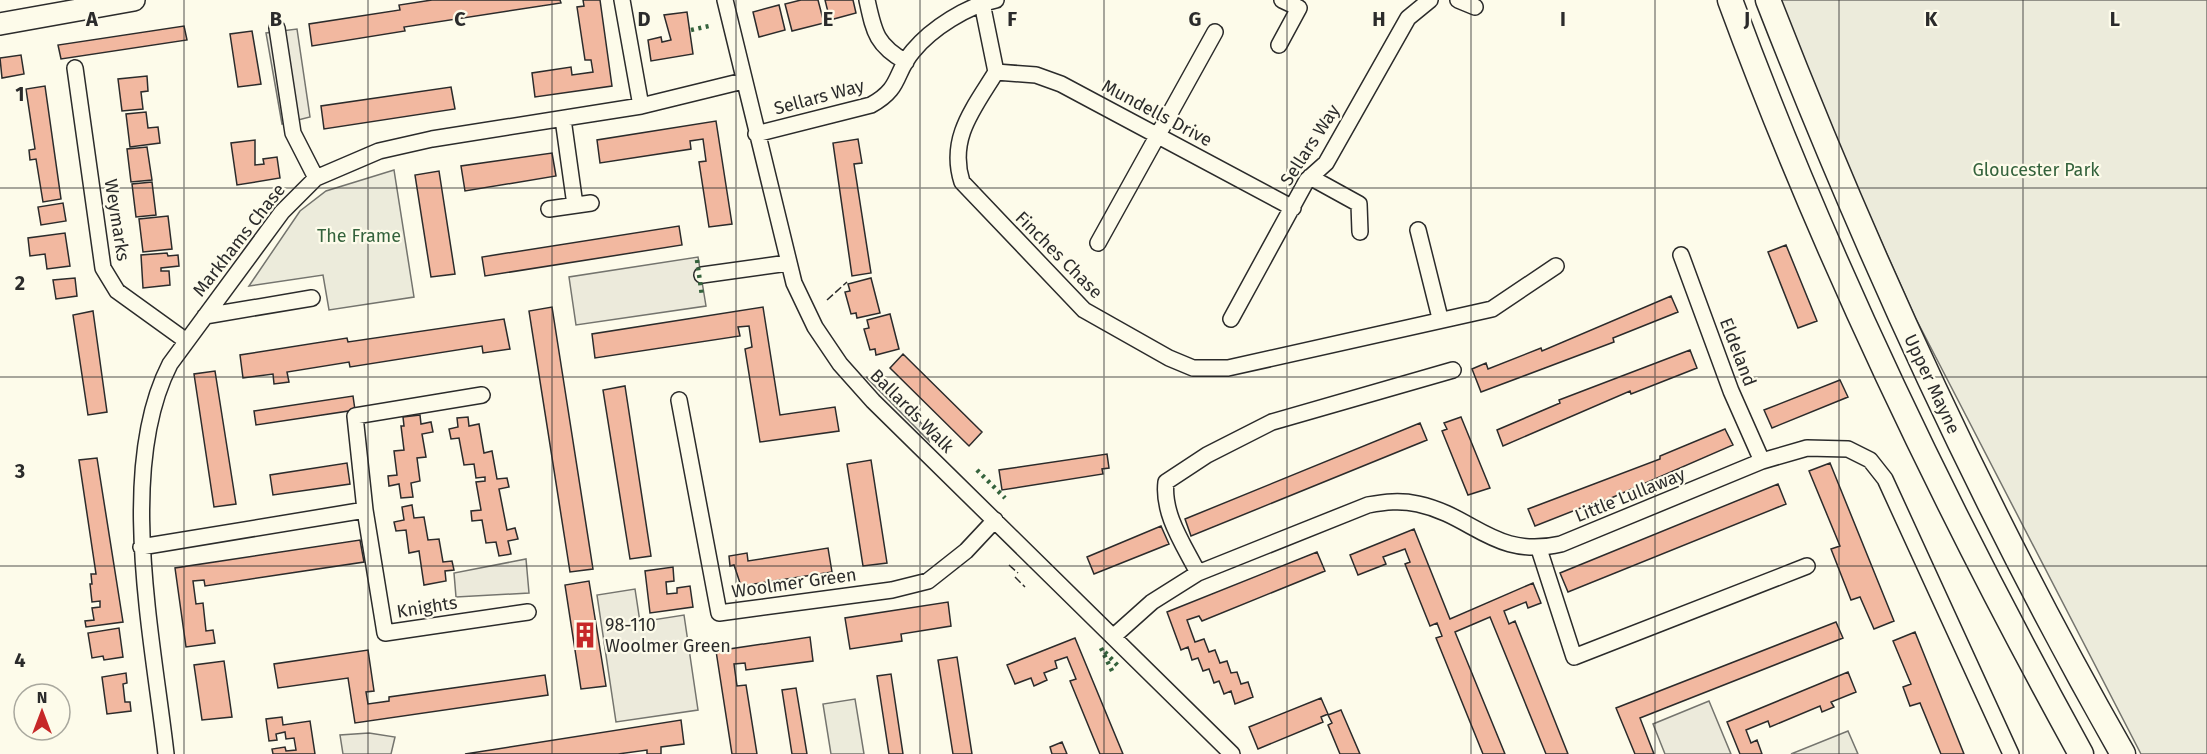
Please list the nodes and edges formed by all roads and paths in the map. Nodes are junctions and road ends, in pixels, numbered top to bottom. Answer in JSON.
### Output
{"nodes":[{"id":1,"x":134,"y":0,"type":"edge"},
{"id":2,"x":622,"y":0,"type":"edge"},
{"id":3,"x":725,"y":0,"type":"edge"},
{"id":4,"x":867,"y":0,"type":"edge"},
{"id":5,"x":1282,"y":0,"type":"edge"},
{"id":6,"x":1430,"y":0,"type":"edge"},
{"id":7,"x":1458,"y":0,"type":"edge"},
{"id":8,"x":1730,"y":0,"type":"edge"},
{"id":9,"x":1768,"y":0,"type":"edge"},
{"id":10,"x":989,"y":1,"type":"edge"},
{"id":11,"x":1475,"y":7,"type":"dead end"},
{"id":12,"x":0,"y":24,"type":"edge"},
{"id":13,"x":277,"y":28,"type":"dead end"},
{"id":14,"x":1215,"y":32,"type":"dead end"},
{"id":15,"x":1279,"y":45,"type":"dead end"},
{"id":16,"x":906,"y":62,"type":"junction"},
{"id":17,"x":75,"y":68,"type":"dead end"},
{"id":18,"x":996,"y":72,"type":"junction"},
{"id":19,"x":744,"y":81,"type":"junction"},
{"id":20,"x":641,"y":106,"type":"junction"},
{"id":21,"x":563,"y":119,"type":"junction"},
{"id":22,"x":756,"y":134,"type":"junction"},
{"id":23,"x":1158,"y":136,"type":"junction"},
{"id":24,"x":1310,"y":177,"type":"junction"},
{"id":25,"x":316,"y":178,"type":"junction"},
{"id":26,"x":591,"y":203,"type":"dead end"},
{"id":27,"x":575,"y":206,"type":"junction"},
{"id":28,"x":1293,"y":208,"type":"junction"},
{"id":29,"x":549,"y":209,"type":"dead end"},
{"id":30,"x":1418,"y":230,"type":"dead end"},
{"id":31,"x":1360,"y":232,"type":"dead end"},
{"id":32,"x":1098,"y":243,"type":"dead end"},
{"id":33,"x":1681,"y":255,"type":"dead end"},
{"id":34,"x":788,"y":263,"type":"junction"},
{"id":35,"x":1556,"y":266,"type":"dead end"},
{"id":36,"x":702,"y":275,"type":"dead end"},
{"id":37,"x":312,"y":298,"type":"dead end"},
{"id":38,"x":205,"y":316,"type":"junction"},
{"id":39,"x":1440,"y":318,"type":"junction"},
{"id":40,"x":1230,"y":319,"type":"dead end"},
{"id":41,"x":185,"y":340,"type":"junction"},
{"id":42,"x":1454,"y":370,"type":"dead end"},
{"id":43,"x":482,"y":395,"type":"dead end"},
{"id":44,"x":679,"y":400,"type":"dead end"},
{"id":45,"x":1762,"y":461,"type":"junction"},
{"id":46,"x":365,"y":510,"type":"junction"},
{"id":47,"x":995,"y":520,"type":"junction"},
{"id":48,"x":141,"y":547,"type":"junction"},
{"id":49,"x":1539,"y":549,"type":"junction"},
{"id":50,"x":1807,"y":566,"type":"dead end"},
{"id":51,"x":1198,"y":573,"type":"junction"},
{"id":52,"x":528,"y":612,"type":"dead end"},
{"id":53,"x":1114,"y":636,"type":"junction"},
{"id":54,"x":166,"y":754,"type":"edge"},
{"id":55,"x":1232,"y":754,"type":"edge"},
{"id":56,"x":2011,"y":754,"type":"edge"},
{"id":57,"x":2081,"y":754,"type":"edge"},
{"id":58,"x":2123,"y":754,"type":"edge"}],
"edges":[{"from":1,"to":12,"type":"main road"},
{"from":2,"to":20,"type":"street"},
{"from":3,"to":19,"type":"street","name":"Ballards Walk"},
{"from":4,"to":16,"type":"street"},
{"from":5,"to":15,"type":"street"},
{"from":6,"to":24,"type":"street","name":"Sellars Way"},
{"from":7,"to":11,"type":"street"},
{"from":8,"to":57,"type":"main road","name":"Upper Mayne"},
{"from":9,"to":58,"type":"main road","name":"Upper Mayne"},
{"from":10,"to":16,"type":"street","name":"Sellars Way"},
{"from":10,"to":18,"type":"street"},
{"from":13,"to":25,"type":"street"},
{"from":14,"to":23,"type":"street"},
{"from":16,"to":22,"type":"street","name":"Sellars Way"},
{"from":17,"to":41,"type":"street","name":"Weymarks"},
{"from":18,"to":23,"type":"street","name":"Mundells Drive"},
{"from":18,"to":39,"type":"street","name":"Finches Chase"},
{"from":19,"to":20,"type":"street","name":"Markhams Chase"},
{"from":19,"to":22,"type":"street","name":"Ballards Walk"},
{"from":20,"to":21,"type":"street","name":"Markhams Chase"},
{"from":21,"to":25,"type":"street","name":"Markhams Chase"},
{"from":21,"to":27,"type":"street"},
{"from":22,"to":34,"type":"street","name":"Ballards Walk"},
{"from":23,"to":28,"type":"street","name":"Mundells Drive"},
{"from":23,"to":32,"type":"street"},
{"from":24,"to":28,"type":"street","name":"Sellars Way"},
{"from":24,"to":31,"type":"street"},
{"from":25,"to":38,"type":"street","name":"Markhams Chase"},
{"from":26,"to":27,"type":"street"},
{"from":27,"to":29,"type":"street"},
{"from":28,"to":40,"type":"street","name":"Sellars Way"},
{"from":30,"to":39,"type":"street"},
{"from":33,"to":45,"type":"street","name":"Eldeland"},
{"from":34,"to":36,"type":"street"},
{"from":34,"to":47,"type":"street","name":"Ballards Walk"},
{"from":35,"to":39,"type":"street","name":"Finches Chase"},
{"from":37,"to":38,"type":"street"},
{"from":38,"to":41,"type":"street","name":"Markhams Chase"},
{"from":41,"to":48,"type":"street","name":"Markhams Chase"},
{"from":42,"to":51,"type":"street"},
{"from":43,"to":46,"type":"street","name":"Knights"},
{"from":44,"to":47,"type":"street","name":"Woolmer Green"},
{"from":45,"to":49,"type":"street","name":"Little Lullaway"},
{"from":45,"to":56,"type":"street","name":"Little Lullaway"},
{"from":46,"to":48,"type":"street"},
{"from":46,"to":52,"type":"street","name":"Knights"},
{"from":47,"to":53,"type":"street","name":"Ballards Walk"},
{"from":48,"to":54,"type":"street","name":"Markhams Chase"},
{"from":49,"to":50,"type":"street"},
{"from":49,"to":51,"type":"street","name":"Little Lullaway"},
{"from":51,"to":53,"type":"street","name":"Little Lullaway"},
{"from":53,"to":55,"type":"street","name":"Ballards Walk"}]}
